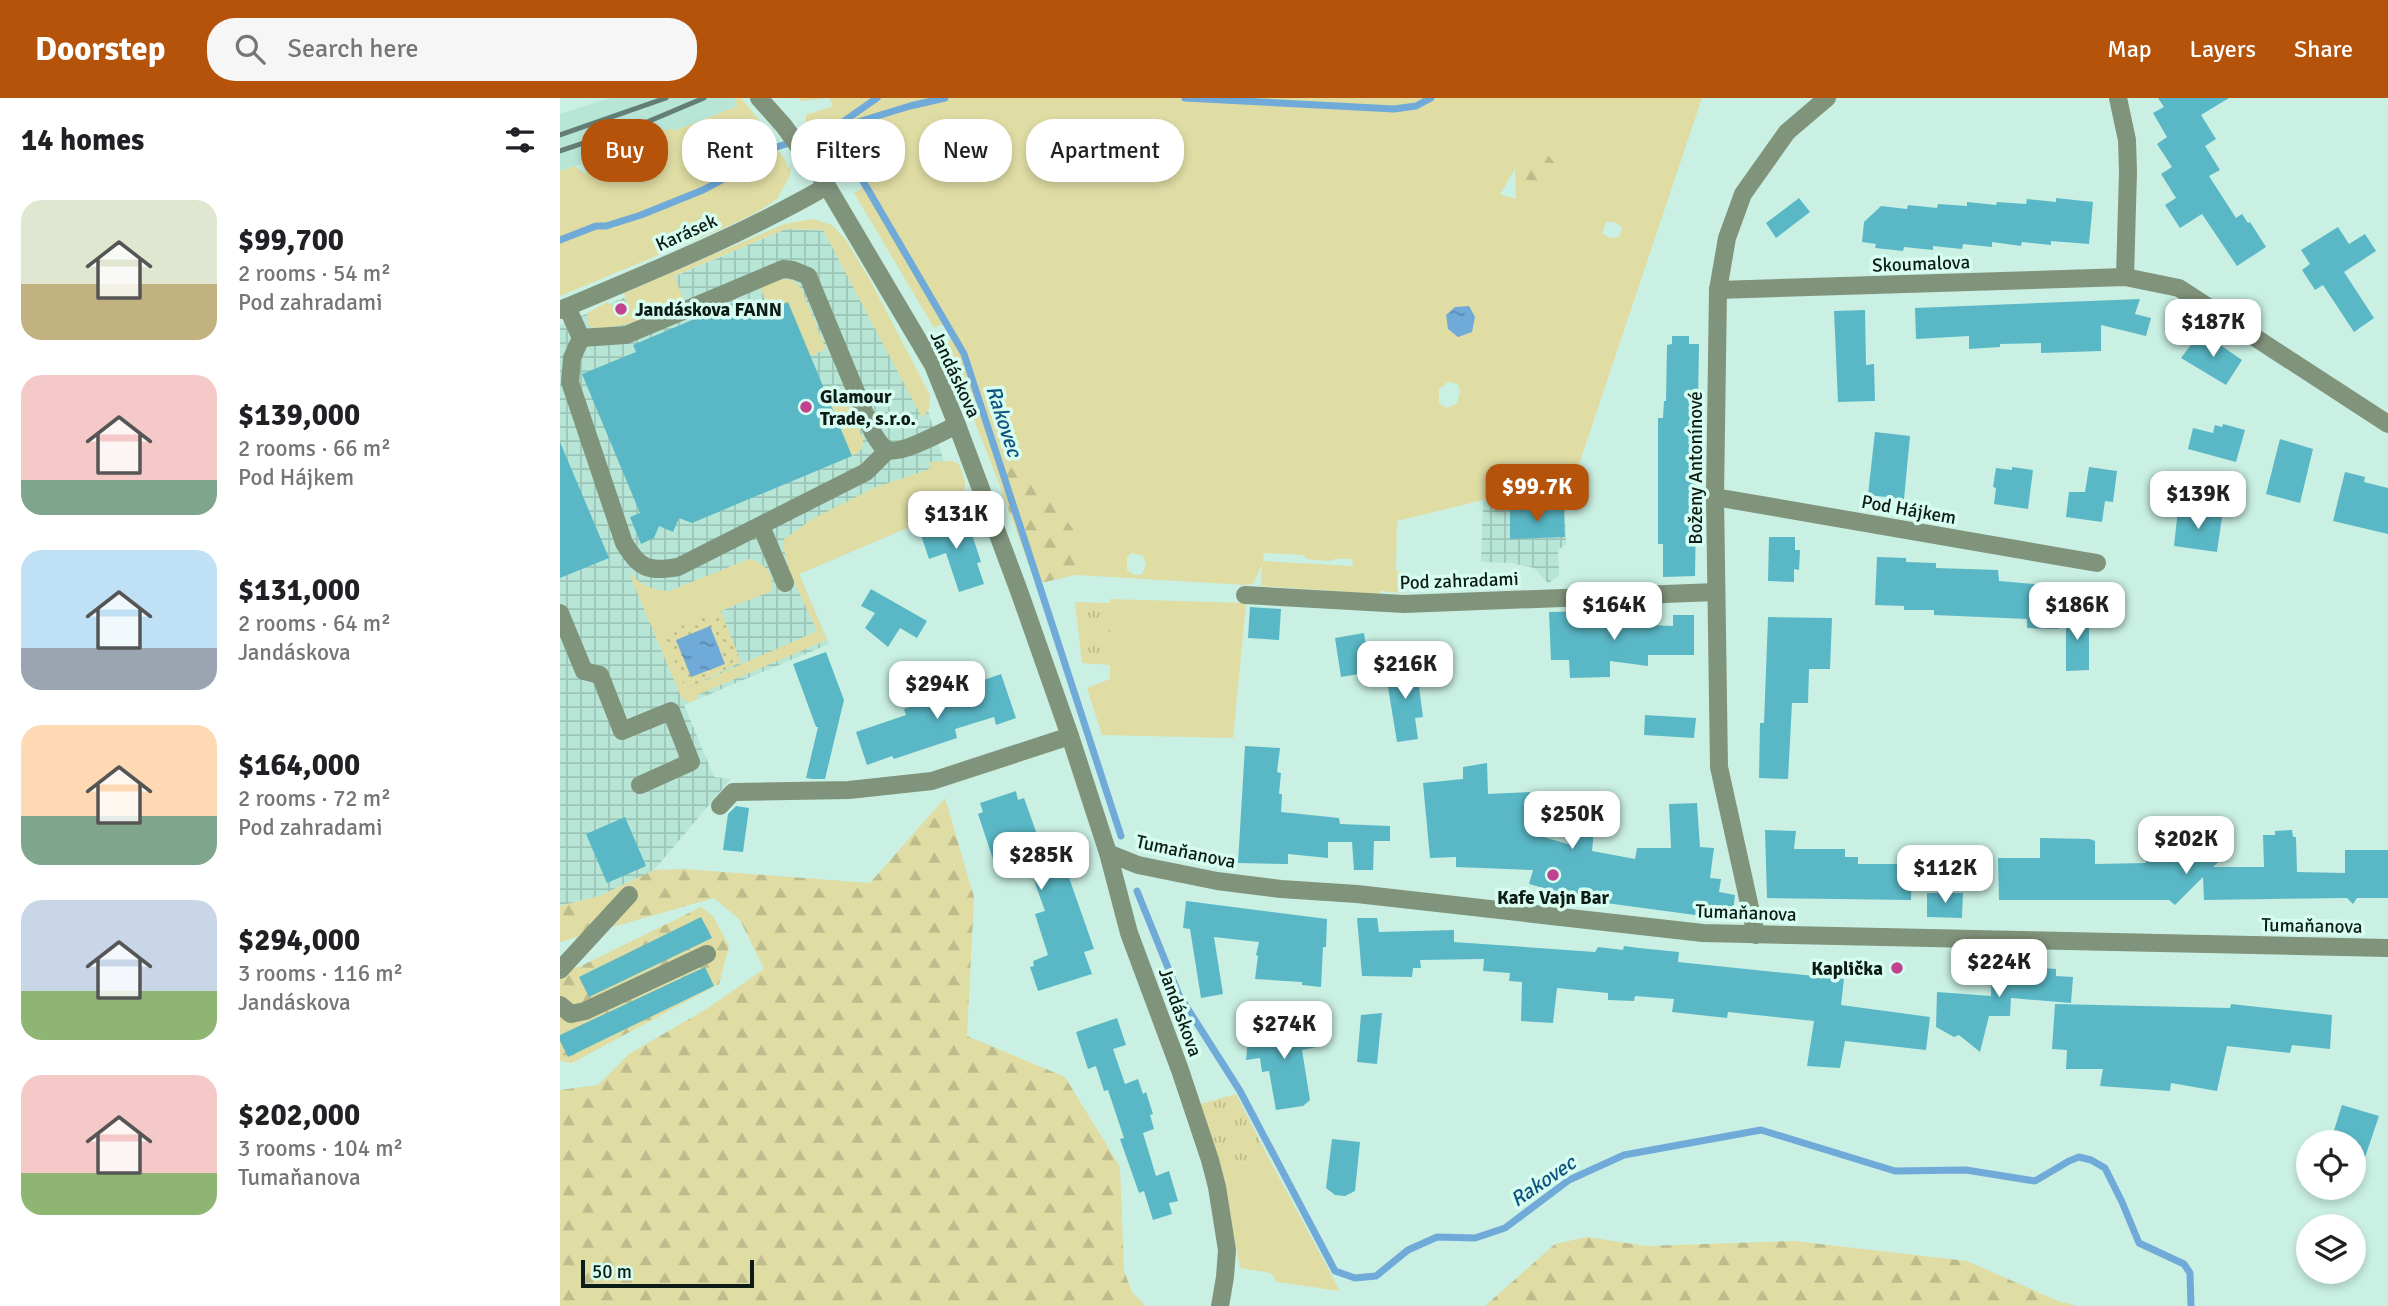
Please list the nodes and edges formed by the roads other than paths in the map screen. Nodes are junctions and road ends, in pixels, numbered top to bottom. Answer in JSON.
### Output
{"nodes":[{"id":1,"x":759,"y":98,"type":"edge"},
{"id":2,"x":1827,"y":98,"type":"edge"},
{"id":3,"x":2118,"y":98,"type":"edge"},
{"id":4,"x":827,"y":187,"type":"junction"},
{"id":5,"x":2125,"y":277,"type":"junction"},
{"id":6,"x":1718,"y":290,"type":"junction"},
{"id":7,"x":564,"y":308,"type":"edge"},
{"id":8,"x":581,"y":338,"type":"junction"},
{"id":9,"x":2388,"y":424,"type":"edge"},
{"id":10,"x":957,"y":425,"type":"junction"},
{"id":11,"x":888,"y":450,"type":"junction"},
{"id":12,"x":1714,"y":497,"type":"junction"},
{"id":13,"x":761,"y":526,"type":"junction"},
{"id":14,"x":2097,"y":563,"type":"dead end"},
{"id":15,"x":785,"y":583,"type":"dead end"},
{"id":16,"x":1716,"y":592,"type":"junction"},
{"id":17,"x":1245,"y":594,"type":"dead end"},
{"id":18,"x":560,"y":613,"type":"edge"},
{"id":19,"x":1070,"y":736,"type":"junction"},
{"id":20,"x":640,"y":785,"type":"dead end"},
{"id":21,"x":720,"y":807,"type":"dead end"},
{"id":22,"x":1108,"y":853,"type":"junction"},
{"id":23,"x":629,"y":895,"type":"dead end"},
{"id":24,"x":1756,"y":935,"type":"junction"},
{"id":25,"x":2388,"y":948,"type":"edge"},
{"id":26,"x":706,"y":954,"type":"dead end"},
{"id":27,"x":560,"y":970,"type":"edge"},
{"id":28,"x":560,"y":1004,"type":"edge"},
{"id":29,"x":1220,"y":1306,"type":"edge"}],
"edges":[{"from":1,"to":4,"type":"street","name":"Jandáskova"},
{"from":2,"to":6,"type":"street","name":"Boženy Antonínové"},
{"from":3,"to":5,"type":"street"},
{"from":4,"to":7,"type":"street","name":"Karásek"},
{"from":4,"to":10,"type":"street","name":"Jandáskova"},
{"from":5,"to":6,"type":"street","name":"Skoumalova"},
{"from":5,"to":9,"type":"street","name":"Skoumalova"},
{"from":6,"to":12,"type":"street","name":"Boženy Antonínové"},
{"from":7,"to":8,"type":"street"},
{"from":8,"to":11,"type":"street"},
{"from":8,"to":13,"type":"street"},
{"from":10,"to":11,"type":"street"},
{"from":10,"to":19,"type":"street","name":"Jandáskova"},
{"from":11,"to":13,"type":"street"},
{"from":12,"to":14,"type":"street","name":"Pod Hájkem"},
{"from":12,"to":16,"type":"street","name":"Boženy Antonínové"},
{"from":13,"to":15,"type":"street"},
{"from":16,"to":17,"type":"street","name":"Pod zahradami"},
{"from":16,"to":24,"type":"street","name":"Boženy Antonínové"},
{"from":18,"to":20,"type":"street"},
{"from":19,"to":21,"type":"street"},
{"from":19,"to":22,"type":"street","name":"Jandáskova"},
{"from":22,"to":24,"type":"street","name":"Tumaňanova"},
{"from":22,"to":29,"type":"street","name":"Jandáskova"},
{"from":23,"to":27,"type":"street"},
{"from":24,"to":25,"type":"street","name":"Tumaňanova"},
{"from":26,"to":28,"type":"street"}]}
